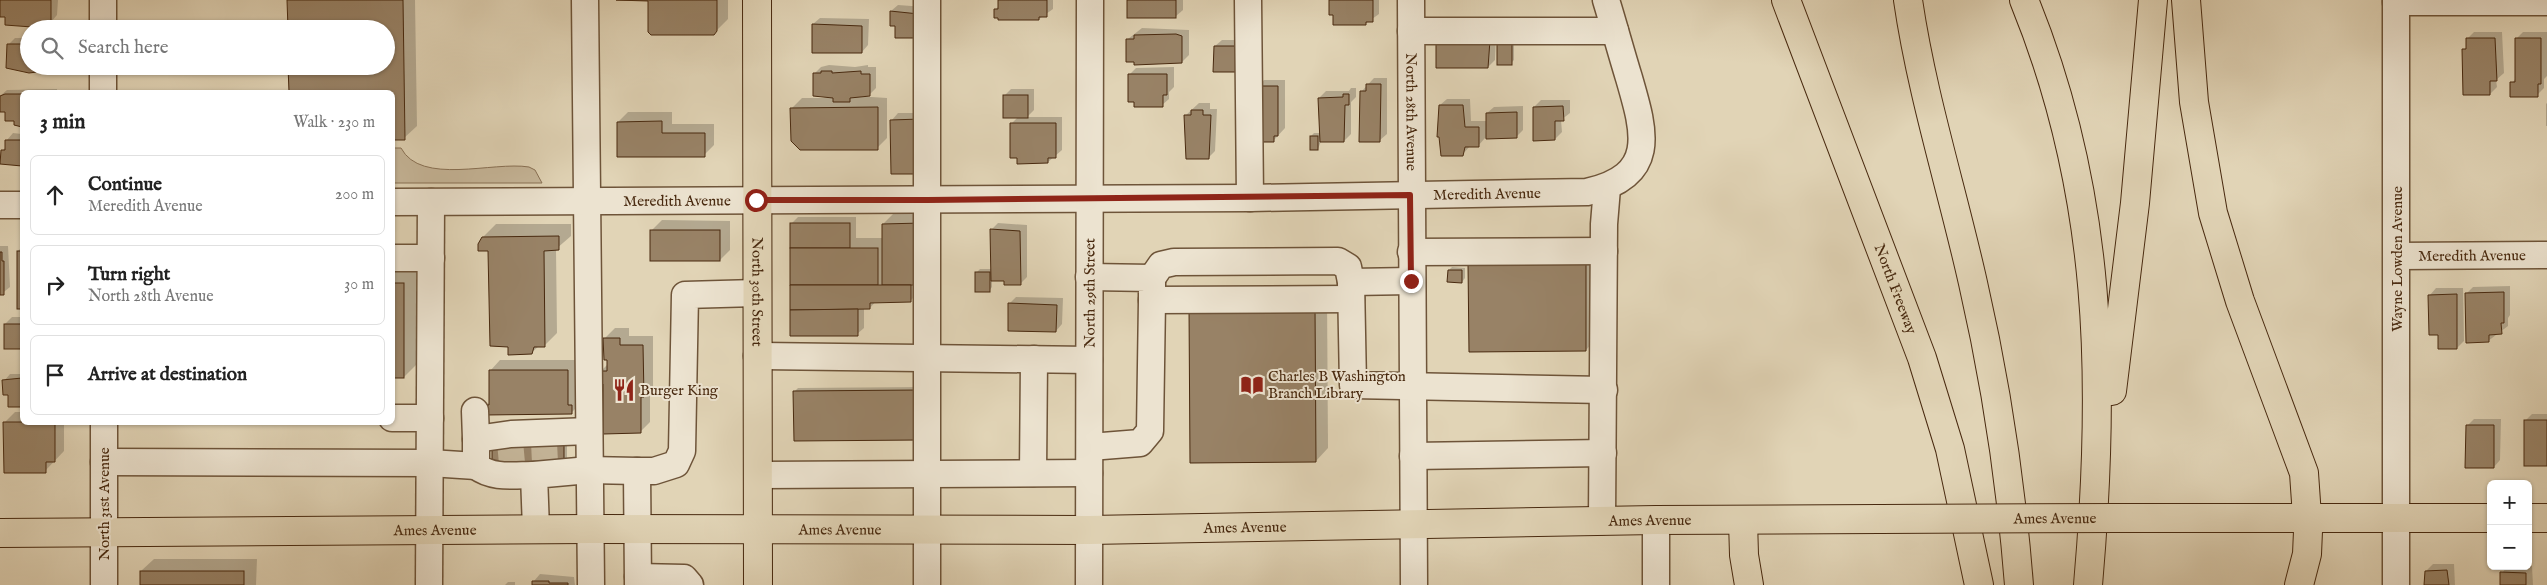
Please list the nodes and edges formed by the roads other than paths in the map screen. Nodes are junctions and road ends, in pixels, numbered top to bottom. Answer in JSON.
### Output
{"nodes":[{"id":1,"x":103,"y":0,"type":"edge"},
{"id":2,"x":585,"y":0,"type":"edge"},
{"id":3,"x":757,"y":0,"type":"edge"},
{"id":4,"x":927,"y":0,"type":"edge"},
{"id":5,"x":1090,"y":0,"type":"edge"},
{"id":6,"x":1248,"y":0,"type":"edge"},
{"id":7,"x":1411,"y":0,"type":"edge"},
{"id":8,"x":1606,"y":0,"type":"edge"},
{"id":9,"x":1786,"y":0,"type":"edge"},
{"id":10,"x":1908,"y":0,"type":"edge"},
{"id":11,"x":2024,"y":0,"type":"edge"},
{"id":12,"x":2153,"y":0,"type":"edge"},
{"id":13,"x":2186,"y":0,"type":"edge"},
{"id":14,"x":2396,"y":1,"type":"edge"},
{"id":15,"x":2547,"y":2,"type":"edge"},
{"id":16,"x":103,"y":20,"type":"edge"},
{"id":17,"x":1411,"y":31,"type":"junction"},
{"id":18,"x":1615,"y":31,"type":"junction"},
{"id":19,"x":103,"y":75,"type":"edge"},
{"id":20,"x":103,"y":90,"type":"edge"},
{"id":21,"x":1607,"y":188,"type":"junction"},
{"id":22,"x":1410,"y":195,"type":"junction"},
{"id":23,"x":1250,"y":198,"type":"junction"},
{"id":24,"x":1089,"y":199,"type":"junction"},
{"id":25,"x":756,"y":200,"type":"junction"},
{"id":26,"x":928,"y":200,"type":"junction"},
{"id":27,"x":395,"y":202,"type":"edge"},
{"id":28,"x":431,"y":202,"type":"junction"},
{"id":29,"x":586,"y":202,"type":"junction"},
{"id":30,"x":0,"y":205,"type":"edge"},
{"id":31,"x":20,"y":205,"type":"edge"},
{"id":32,"x":1604,"y":251,"type":"junction"},
{"id":33,"x":1411,"y":252,"type":"junction"},
{"id":34,"x":2547,"y":255,"type":"edge"},
{"id":35,"x":2398,"y":256,"type":"junction"},
{"id":36,"x":395,"y":258,"type":"edge"},
{"id":37,"x":431,"y":258,"type":"junction"},
{"id":38,"x":1089,"y":277,"type":"junction"},
{"id":39,"x":1411,"y":281,"type":"junction"},
{"id":40,"x":1152,"y":289,"type":"junction"},
{"id":41,"x":1351,"y":291,"type":"junction"},
{"id":42,"x":756,"y":293,"type":"junction"},
{"id":43,"x":757,"y":356,"type":"junction"},
{"id":44,"x":927,"y":357,"type":"junction"},
{"id":45,"x":1034,"y":359,"type":"junction"},
{"id":46,"x":1089,"y":360,"type":"junction"},
{"id":47,"x":1412,"y":385,"type":"junction"},
{"id":48,"x":1604,"y":390,"type":"junction"},
{"id":49,"x":475,"y":411,"type":"dead end"},
{"id":50,"x":395,"y":418,"type":"edge"},
{"id":51,"x":430,"y":418,"type":"junction"},
{"id":52,"x":104,"y":425,"type":"edge"},
{"id":53,"x":589,"y":431,"type":"junction"},
{"id":54,"x":476,"y":439,"type":"junction"},
{"id":55,"x":1090,"y":447,"type":"junction"},
{"id":56,"x":1603,"y":453,"type":"junction"},
{"id":57,"x":529,"y":456,"type":"junction"},
{"id":58,"x":1413,"y":456,"type":"junction"},
{"id":59,"x":104,"y":462,"type":"junction"},
{"id":60,"x":430,"y":463,"type":"junction"},
{"id":61,"x":476,"y":466,"type":"junction"},
{"id":62,"x":589,"y":470,"type":"junction"},
{"id":63,"x":637,"y":471,"type":"junction"},
{"id":64,"x":1089,"y":473,"type":"junction"},
{"id":65,"x":927,"y":474,"type":"junction"},
{"id":66,"x":1033,"y":474,"type":"junction"},
{"id":67,"x":758,"y":475,"type":"junction"},
{"id":68,"x":2308,"y":518,"type":"junction"},
{"id":69,"x":2396,"y":518,"type":"junction"},
{"id":70,"x":2487,"y":518,"type":"edge"},
{"id":71,"x":2532,"y":518,"type":"edge"},
{"id":72,"x":2547,"y":518,"type":"edge"},
{"id":73,"x":1656,"y":520,"type":"junction"},
{"id":74,"x":1743,"y":520,"type":"junction"},
{"id":75,"x":1602,"y":521,"type":"junction"},
{"id":76,"x":1414,"y":524,"type":"junction"},
{"id":77,"x":536,"y":529,"type":"junction"},
{"id":78,"x":590,"y":529,"type":"junction"},
{"id":79,"x":637,"y":529,"type":"junction"},
{"id":80,"x":758,"y":529,"type":"junction"},
{"id":81,"x":429,"y":530,"type":"junction"},
{"id":82,"x":927,"y":530,"type":"junction"},
{"id":83,"x":1089,"y":530,"type":"junction"},
{"id":84,"x":104,"y":532,"type":"junction"},
{"id":85,"x":0,"y":533,"type":"edge"},
{"id":86,"x":2089,"y":575,"type":"edge"},
{"id":87,"x":638,"y":581,"type":"edge"},
{"id":88,"x":104,"y":585,"type":"edge"},
{"id":89,"x":429,"y":585,"type":"edge"},
{"id":90,"x":591,"y":585,"type":"edge"},
{"id":91,"x":690,"y":585,"type":"edge"},
{"id":92,"x":758,"y":585,"type":"edge"},
{"id":93,"x":926,"y":585,"type":"edge"},
{"id":94,"x":1089,"y":585,"type":"edge"},
{"id":95,"x":1414,"y":585,"type":"edge"},
{"id":96,"x":1656,"y":585,"type":"edge"},
{"id":97,"x":1749,"y":585,"type":"edge"},
{"id":98,"x":1979,"y":585,"type":"edge"},
{"id":99,"x":2019,"y":585,"type":"edge"},
{"id":100,"x":2299,"y":585,"type":"edge"},
{"id":101,"x":2396,"y":585,"type":"edge"}],
"edges":[{"from":1,"to":16,"type":"street"},
{"from":2,"to":29,"type":"street"},
{"from":3,"to":25,"type":"main road","name":"North 30th Street"},
{"from":4,"to":26,"type":"street"},
{"from":5,"to":24,"type":"street","name":"North 29th Street"},
{"from":6,"to":23,"type":"street"},
{"from":7,"to":17,"type":"street","name":"North 28th Avenue"},
{"from":8,"to":18,"type":"street"},
{"from":9,"to":98,"type":"main road","name":"North Freeway"},
{"from":10,"to":99,"type":"main road"},
{"from":11,"to":86,"type":"main road"},
{"from":12,"to":86,"type":"main road"},
{"from":13,"to":68,"type":"main road"},
{"from":14,"to":15,"type":"street"},
{"from":14,"to":35,"type":"street","name":"Wayne Lowden Avenue"},
{"from":17,"to":18,"type":"street"},
{"from":17,"to":22,"type":"street","name":"North 28th Avenue"},
{"from":18,"to":21,"type":"street","name":"Meredith Avenue"},
{"from":19,"to":20,"type":"street"},
{"from":21,"to":22,"type":"street","name":"Meredith Avenue"},
{"from":21,"to":32,"type":"street"},
{"from":22,"to":23,"type":"street","name":"Meredith Avenue"},
{"from":22,"to":33,"type":"street","name":"North 28th Avenue"},
{"from":23,"to":24,"type":"street","name":"Meredith Avenue"},
{"from":24,"to":26,"type":"street","name":"Meredith Avenue"},
{"from":24,"to":38,"type":"street","name":"North 29th Street"},
{"from":25,"to":26,"type":"street","name":"Meredith Avenue"},
{"from":25,"to":29,"type":"street","name":"Meredith Avenue"},
{"from":25,"to":42,"type":"main road","name":"North 30th Street"},
{"from":26,"to":44,"type":"street"},
{"from":27,"to":28,"type":"street","name":"Meredith Avenue"},
{"from":28,"to":29,"type":"street","name":"Meredith Avenue"},
{"from":28,"to":37,"type":"street"},
{"from":29,"to":53,"type":"street"},
{"from":30,"to":31,"type":"street"},
{"from":32,"to":33,"type":"street"},
{"from":32,"to":48,"type":"street"},
{"from":33,"to":39,"type":"street","name":"North 28th Avenue"},
{"from":34,"to":35,"type":"street","name":"Meredith Avenue"},
{"from":35,"to":69,"type":"street","name":"Wayne Lowden Avenue"},
{"from":36,"to":37,"type":"street"},
{"from":37,"to":51,"type":"street"},
{"from":38,"to":40,"type":"street"},
{"from":38,"to":46,"type":"street","name":"North 29th Street"},
{"from":39,"to":41,"type":"street"},
{"from":39,"to":47,"type":"street","name":"North 28th Avenue"},
{"from":40,"to":41,"type":"street"},
{"from":40,"to":41,"type":"street"},
{"from":40,"to":55,"type":"street"},
{"from":41,"to":47,"type":"street"},
{"from":42,"to":43,"type":"main road","name":"North 30th Street"},
{"from":42,"to":63,"type":"street"},
{"from":43,"to":44,"type":"street"},
{"from":43,"to":67,"type":"main road","name":"North 30th Street"},
{"from":44,"to":45,"type":"street"},
{"from":44,"to":65,"type":"street"},
{"from":45,"to":46,"type":"street"},
{"from":45,"to":66,"type":"street"},
{"from":46,"to":55,"type":"street","name":"North 29th Street"},
{"from":47,"to":48,"type":"street"},
{"from":47,"to":58,"type":"street","name":"North 28th Avenue"},
{"from":48,"to":56,"type":"street"},
{"from":49,"to":54,"type":"street"},
{"from":50,"to":51,"type":"street"},
{"from":51,"to":60,"type":"street"},
{"from":52,"to":59,"type":"street","name":"North 31st Avenue"},
{"from":53,"to":57,"type":"street"},
{"from":53,"to":62,"type":"street"},
{"from":54,"to":57,"type":"street"},
{"from":54,"to":61,"type":"street"},
{"from":55,"to":64,"type":"street","name":"North 29th Street"},
{"from":56,"to":58,"type":"street"},
{"from":56,"to":75,"type":"street"},
{"from":57,"to":61,"type":"street"},
{"from":57,"to":62,"type":"street"},
{"from":57,"to":77,"type":"street"},
{"from":58,"to":76,"type":"street","name":"North 28th Avenue"},
{"from":59,"to":60,"type":"street"},
{"from":59,"to":84,"type":"street","name":"North 31st Avenue"},
{"from":60,"to":61,"type":"street"},
{"from":60,"to":81,"type":"street"},
{"from":62,"to":63,"type":"street"},
{"from":62,"to":78,"type":"street"},
{"from":63,"to":79,"type":"street"},
{"from":64,"to":66,"type":"street"},
{"from":64,"to":83,"type":"street","name":"North 29th Street"},
{"from":65,"to":66,"type":"street"},
{"from":65,"to":67,"type":"street"},
{"from":65,"to":82,"type":"street"},
{"from":67,"to":80,"type":"main road","name":"North 30th Street"},
{"from":68,"to":69,"type":"main road","name":"Ames Avenue"},
{"from":68,"to":74,"type":"main road","name":"Ames Avenue","bridge":true},
{"from":68,"to":100,"type":"main road"},
{"from":69,"to":70,"type":"main road","name":"Ames Avenue"},
{"from":69,"to":101,"type":"street","name":"Wayne Lowden Avenue"},
{"from":71,"to":72,"type":"main road"},
{"from":73,"to":74,"type":"main road","name":"Ames Avenue"},
{"from":73,"to":75,"type":"main road","name":"Ames Avenue"},
{"from":73,"to":96,"type":"street"},
{"from":74,"to":97,"type":"main road"},
{"from":75,"to":76,"type":"main road","name":"Ames Avenue"},
{"from":76,"to":83,"type":"main road","name":"Ames Avenue"},
{"from":76,"to":95,"type":"street","name":"North 28th Avenue"},
{"from":77,"to":78,"type":"main road","name":"Ames Avenue"},
{"from":77,"to":81,"type":"main road","name":"Ames Avenue"},
{"from":78,"to":79,"type":"main road","name":"Ames Avenue"},
{"from":78,"to":90,"type":"street"},
{"from":79,"to":80,"type":"main road","name":"Ames Avenue"},
{"from":79,"to":87,"type":"street"},
{"from":80,"to":82,"type":"main road","name":"Ames Avenue"},
{"from":80,"to":92,"type":"main road","name":"North 30th Street"},
{"from":81,"to":84,"type":"main road","name":"Ames Avenue"},
{"from":81,"to":89,"type":"street"},
{"from":82,"to":83,"type":"main road","name":"Ames Avenue"},
{"from":82,"to":93,"type":"street"},
{"from":83,"to":94,"type":"street","name":"North 29th Street"},
{"from":84,"to":85,"type":"main road","name":"Ames Avenue"},
{"from":84,"to":88,"type":"street","name":"North 31st Avenue"},
{"from":87,"to":91,"type":"street"}]}
